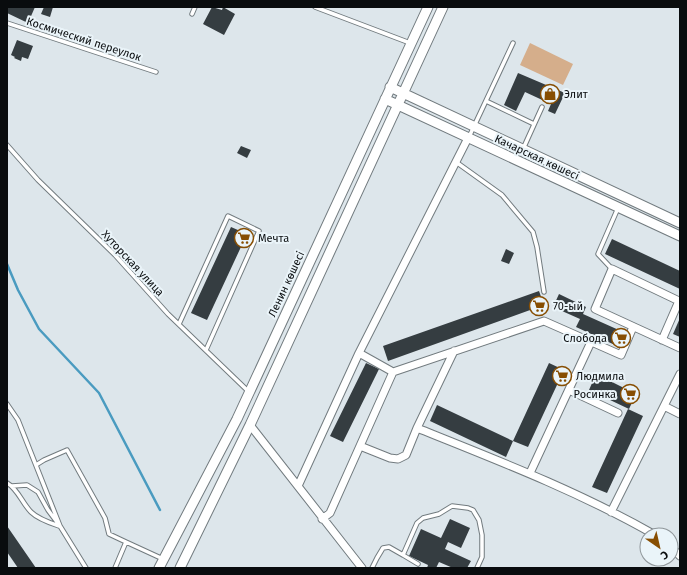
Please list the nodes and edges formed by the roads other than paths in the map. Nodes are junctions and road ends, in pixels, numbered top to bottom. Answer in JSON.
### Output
{"nodes":[{"id":1,"x":194,"y":7,"type":"edge"},
{"id":2,"x":316,"y":7,"type":"edge"},
{"id":3,"x":428,"y":7,"type":"edge"},
{"id":4,"x":443,"y":7,"type":"edge"},
{"id":5,"x":192,"y":14,"type":"dead end"},
{"id":6,"x":7,"y":23,"type":"edge"},
{"id":7,"x":411,"y":43,"type":"junction"},
{"id":8,"x":513,"y":43,"type":"dead end"},
{"id":9,"x":156,"y":72,"type":"dead end"},
{"id":10,"x":390,"y":87,"type":"junction"},
{"id":11,"x":403,"y":94,"type":"junction"},
{"id":12,"x":385,"y":99,"type":"junction"},
{"id":13,"x":486,"y":101,"type":"junction"},
{"id":14,"x":398,"y":105,"type":"junction"},
{"id":15,"x":542,"y":107,"type":"dead end"},
{"id":16,"x":534,"y":124,"type":"junction"},
{"id":17,"x":474,"y":127,"type":"junction"},
{"id":18,"x":468,"y":138,"type":"junction"},
{"id":19,"x":7,"y":145,"type":"edge"},
{"id":20,"x":523,"y":150,"type":"junction"},
{"id":21,"x":456,"y":162,"type":"junction"},
{"id":22,"x":618,"y":207,"type":"junction"},
{"id":23,"x":680,"y":223,"type":"edge"},
{"id":24,"x":680,"y":236,"type":"edge"},
{"id":25,"x":612,"y":269,"type":"junction"},
{"id":26,"x":544,"y":292,"type":"dead end"},
{"id":27,"x":179,"y":324,"type":"junction"},
{"id":28,"x":633,"y":327,"type":"junction"},
{"id":29,"x":662,"y":340,"type":"junction"},
{"id":30,"x":591,"y":342,"type":"junction"},
{"id":31,"x":680,"y":348,"type":"edge"},
{"id":32,"x":206,"y":350,"type":"junction"},
{"id":33,"x":454,"y":351,"type":"junction"},
{"id":34,"x":359,"y":353,"type":"junction"},
{"id":35,"x":393,"y":372,"type":"junction"},
{"id":36,"x":679,"y":375,"type":"edge"},
{"id":37,"x":569,"y":390,"type":"junction"},
{"id":38,"x":249,"y":391,"type":"junction"},
{"id":39,"x":7,"y":404,"type":"edge"},
{"id":40,"x":664,"y":406,"type":"junction"},
{"id":41,"x":618,"y":414,"type":"dead end"},
{"id":42,"x":680,"y":414,"type":"edge"},
{"id":43,"x":237,"y":419,"type":"junction"},
{"id":44,"x":250,"y":425,"type":"junction"},
{"id":45,"x":417,"y":428,"type":"junction"},
{"id":46,"x":360,"y":446,"type":"junction"},
{"id":47,"x":36,"y":465,"type":"junction"},
{"id":48,"x":530,"y":473,"type":"junction"},
{"id":49,"x":7,"y":483,"type":"edge"},
{"id":50,"x":12,"y":486,"type":"junction"},
{"id":51,"x":298,"y":486,"type":"junction"},
{"id":52,"x":611,"y":512,"type":"junction"},
{"id":53,"x":322,"y":518,"type":"junction"},
{"id":54,"x":60,"y":526,"type":"junction"},
{"id":55,"x":640,"y":527,"type":"edge"},
{"id":56,"x":126,"y":542,"type":"junction"},
{"id":57,"x":403,"y":555,"type":"junction"},
{"id":58,"x":164,"y":559,"type":"junction"},
{"id":59,"x":418,"y":564,"type":"dead end"},
{"id":60,"x":86,"y":568,"type":"edge"},
{"id":61,"x":115,"y":568,"type":"edge"},
{"id":62,"x":160,"y":568,"type":"edge"},
{"id":63,"x":180,"y":568,"type":"edge"},
{"id":64,"x":362,"y":568,"type":"edge"},
{"id":65,"x":372,"y":568,"type":"edge"},
{"id":66,"x":477,"y":568,"type":"edge"}],
"edges":[{"from":1,"to":5,"type":"lane"},
{"from":2,"to":7,"type":"lane"},
{"from":3,"to":7,"type":"main road","name":"Ленин көшесі"},
{"from":4,"to":11,"type":"main road"},
{"from":6,"to":9,"type":"lane","name":"Космический переулок"},
{"from":7,"to":10,"type":"main road","name":"Ленин көшесі"},
{"from":8,"to":13,"type":"lane"},
{"from":10,"to":11,"type":"main road","name":"Качарская көшесі"},
{"from":10,"to":12,"type":"main road","name":"Ленин көшесі"},
{"from":11,"to":14,"type":"main road"},
{"from":11,"to":17,"type":"main road","name":"Качарская көшесі"},
{"from":12,"to":14,"type":"main road","name":"Качарская көшесі"},
{"from":12,"to":38,"type":"main road","name":"Ленин көшесі"},
{"from":13,"to":16,"type":"lane"},
{"from":13,"to":17,"type":"lane"},
{"from":14,"to":18,"type":"main road","name":"Качарская көшесі"},
{"from":14,"to":44,"type":"main road"},
{"from":15,"to":16,"type":"lane"},
{"from":16,"to":20,"type":"lane"},
{"from":17,"to":18,"type":"lane"},
{"from":17,"to":20,"type":"main road","name":"Качарская көшесі"},
{"from":18,"to":21,"type":"street"},
{"from":18,"to":22,"type":"main road","name":"Качарская көшесі"},
{"from":19,"to":27,"type":"lane","name":"Хуторская улица"},
{"from":20,"to":23,"type":"main road","name":"Качарская көшесі"},
{"from":21,"to":26,"type":"lane"},
{"from":21,"to":34,"type":"street"},
{"from":22,"to":24,"type":"main road","name":"Качарская көшесі"},
{"from":22,"to":25,"type":"lane"},
{"from":25,"to":28,"type":"street"},
{"from":25,"to":29,"type":"street"},
{"from":27,"to":32,"type":"lane","name":"Хуторская улица"},
{"from":27,"to":32,"type":"lane"},
{"from":28,"to":29,"type":"street"},
{"from":28,"to":30,"type":"street"},
{"from":29,"to":31,"type":"street"},
{"from":30,"to":33,"type":"street"},
{"from":30,"to":37,"type":"street"},
{"from":32,"to":38,"type":"lane","name":"Хуторская улица"},
{"from":33,"to":35,"type":"street"},
{"from":33,"to":45,"type":"street"},
{"from":34,"to":35,"type":"street"},
{"from":34,"to":51,"type":"street"},
{"from":35,"to":46,"type":"street"},
{"from":36,"to":40,"type":"street"},
{"from":37,"to":41,"type":"street"},
{"from":37,"to":48,"type":"street"},
{"from":38,"to":43,"type":"main road","name":"Ленин көшесі"},
{"from":39,"to":47,"type":"lane"},
{"from":40,"to":42,"type":"street"},
{"from":40,"to":52,"type":"street"},
{"from":43,"to":44,"type":"main road"},
{"from":43,"to":58,"type":"main road","name":"Ленин көшесі"},
{"from":44,"to":51,"type":"street"},
{"from":44,"to":63,"type":"main road"},
{"from":45,"to":46,"type":"street"},
{"from":45,"to":48,"type":"street"},
{"from":46,"to":53,"type":"street"},
{"from":47,"to":54,"type":"lane"},
{"from":47,"to":56,"type":"lane"},
{"from":48,"to":52,"type":"street"},
{"from":49,"to":50,"type":"lane"},
{"from":50,"to":54,"type":"lane"},
{"from":50,"to":54,"type":"lane"},
{"from":51,"to":53,"type":"street"},
{"from":52,"to":55,"type":"street"},
{"from":53,"to":64,"type":"street"},
{"from":54,"to":60,"type":"lane"},
{"from":56,"to":58,"type":"lane"},
{"from":56,"to":61,"type":"lane"},
{"from":57,"to":59,"type":"lane"},
{"from":57,"to":65,"type":"lane"},
{"from":57,"to":66,"type":"lane"},
{"from":58,"to":62,"type":"main road","name":"Ленин көшесі"}]}
